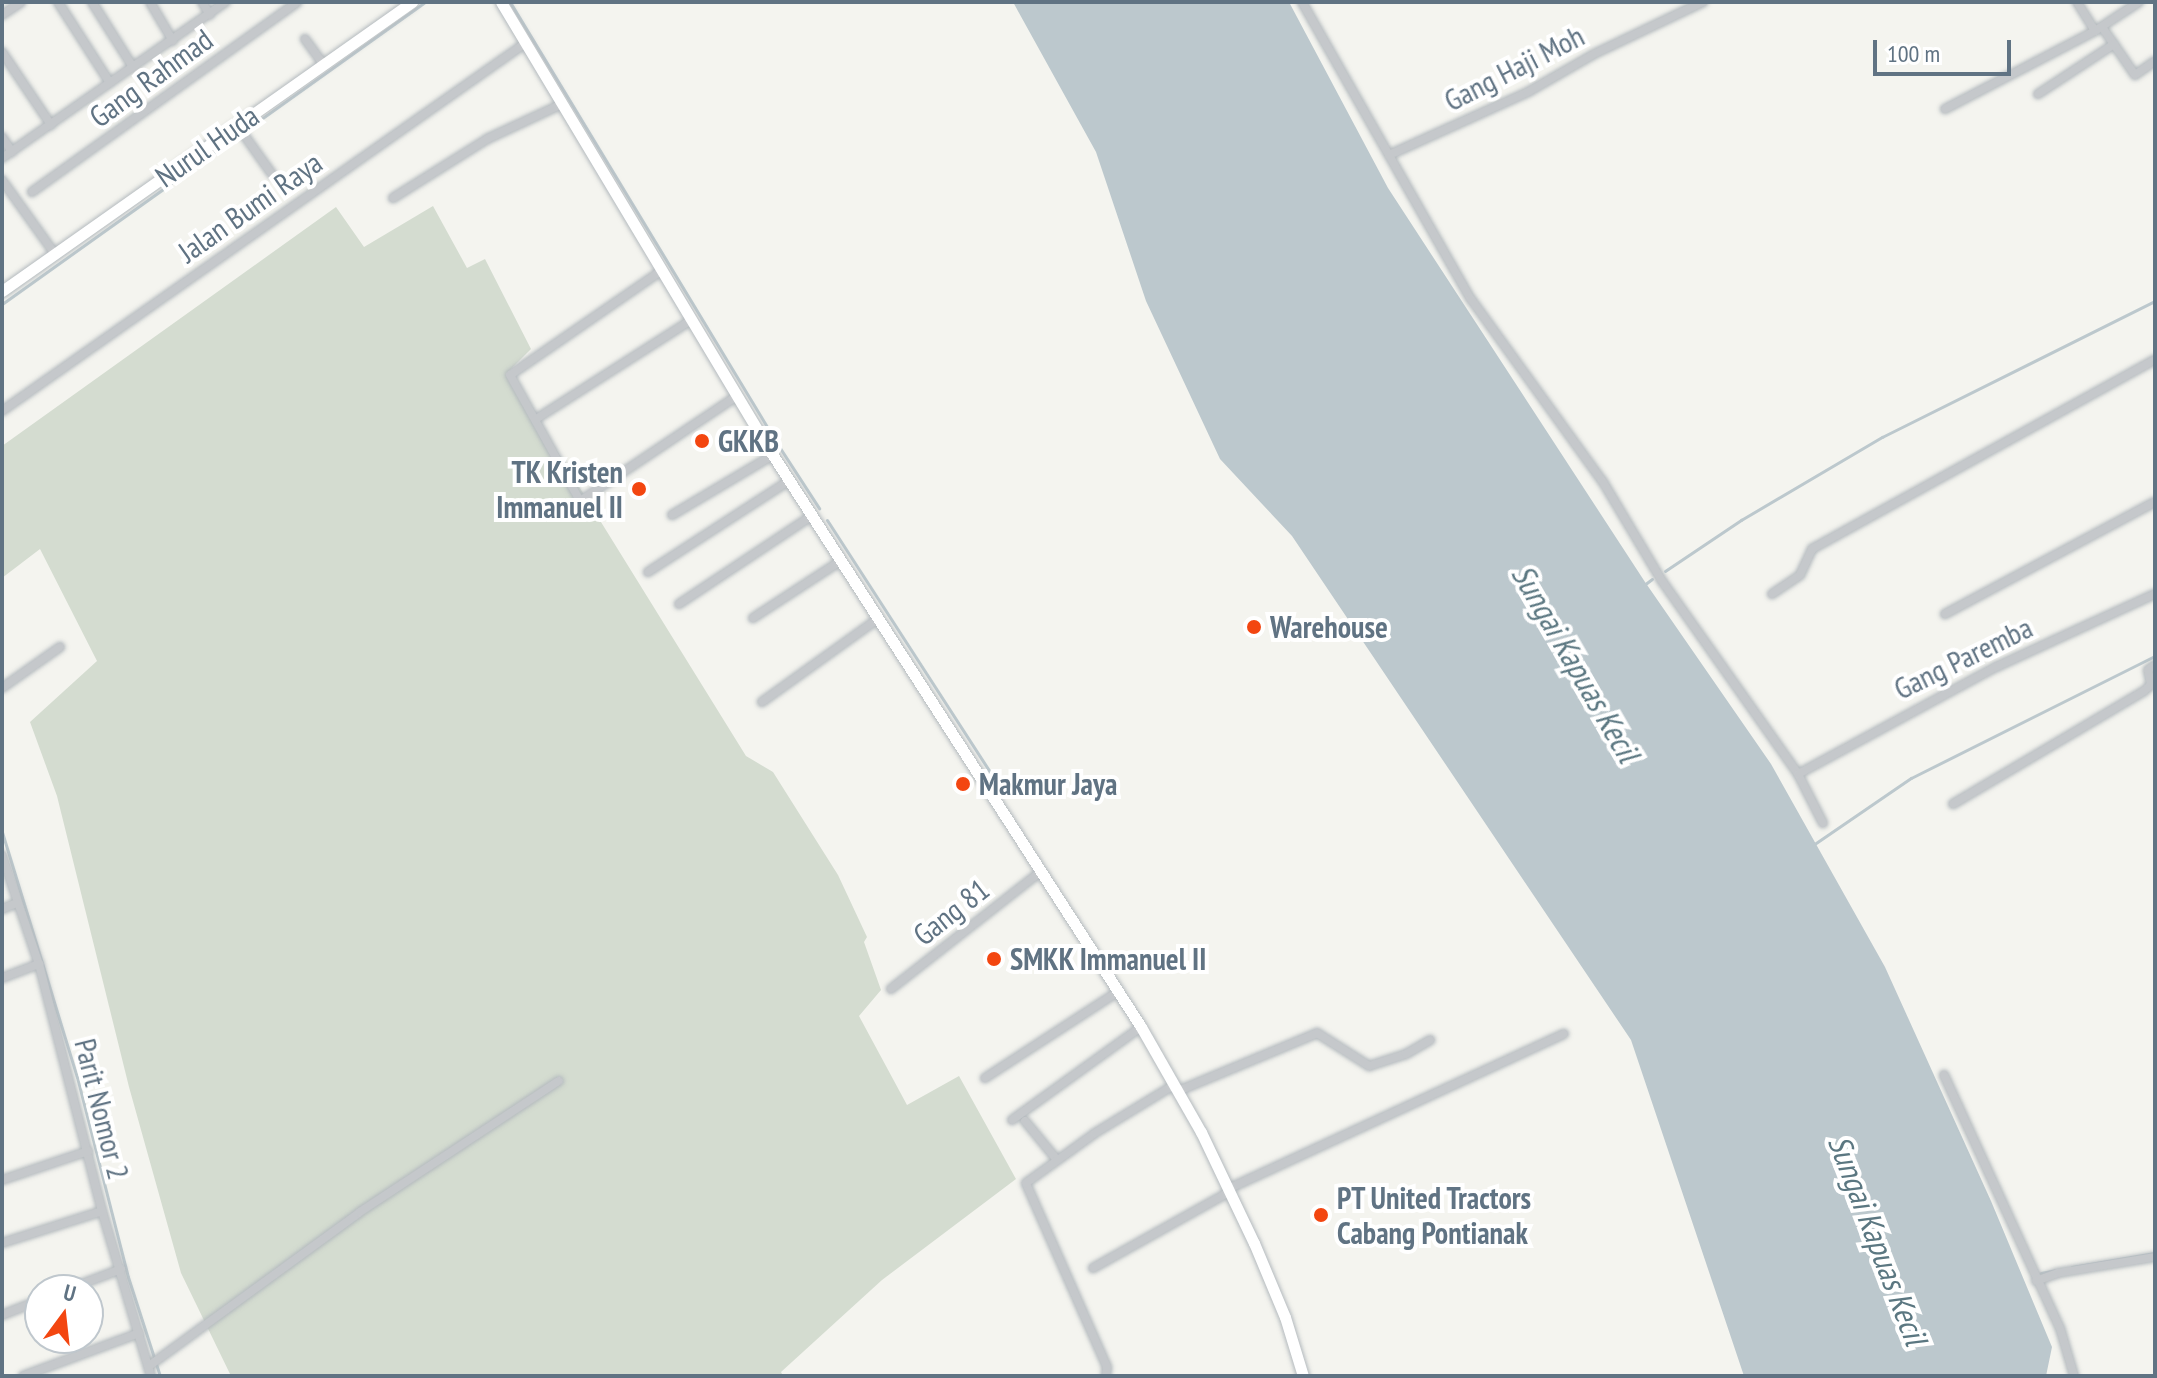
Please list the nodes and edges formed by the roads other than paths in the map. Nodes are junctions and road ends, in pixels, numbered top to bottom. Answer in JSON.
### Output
{"nodes":[{"id":1,"x":21,"y":2,"type":"edge"},
{"id":2,"x":58,"y":2,"type":"edge"},
{"id":3,"x":92,"y":2,"type":"edge"},
{"id":4,"x":150,"y":2,"type":"edge"},
{"id":5,"x":202,"y":2,"type":"edge"},
{"id":6,"x":226,"y":2,"type":"edge"},
{"id":7,"x":297,"y":2,"type":"edge"},
{"id":8,"x":412,"y":2,"type":"edge"},
{"id":9,"x":501,"y":2,"type":"edge"},
{"id":10,"x":1302,"y":2,"type":"edge"},
{"id":11,"x":1703,"y":2,"type":"edge"},
{"id":12,"x":2077,"y":2,"type":"edge"},
{"id":13,"x":2139,"y":2,"type":"edge"},
{"id":14,"x":2,"y":15,"type":"edge"},
{"id":15,"x":210,"y":15,"type":"junction"},
{"id":16,"x":2099,"y":29,"type":"junction"},
{"id":17,"x":305,"y":39,"type":"dead end"},
{"id":18,"x":173,"y":41,"type":"junction"},
{"id":19,"x":527,"y":42,"type":"junction"},
{"id":20,"x":2114,"y":44,"type":"junction"},
{"id":21,"x":2,"y":52,"type":"edge"},
{"id":22,"x":2155,"y":61,"type":"edge"},
{"id":23,"x":324,"y":65,"type":"junction"},
{"id":24,"x":133,"y":67,"type":"junction"},
{"id":25,"x":110,"y":83,"type":"junction"},
{"id":26,"x":2038,"y":94,"type":"dead end"},
{"id":27,"x":562,"y":104,"type":"junction"},
{"id":28,"x":1945,"y":109,"type":"dead end"},
{"id":29,"x":51,"y":125,"type":"junction"},
{"id":30,"x":241,"y":130,"type":"junction"},
{"id":31,"x":2,"y":137,"type":"edge"},
{"id":32,"x":12,"y":152,"type":"junction"},
{"id":33,"x":1389,"y":155,"type":"junction"},
{"id":34,"x":2,"y":158,"type":"edge"},
{"id":35,"x":272,"y":174,"type":"dead end"},
{"id":36,"x":2,"y":180,"type":"edge"},
{"id":37,"x":32,"y":192,"type":"dead end"},
{"id":38,"x":393,"y":198,"type":"dead end"},
{"id":39,"x":55,"y":254,"type":"junction"},
{"id":40,"x":661,"y":271,"type":"junction"},
{"id":41,"x":2,"y":291,"type":"edge"},
{"id":42,"x":690,"y":321,"type":"junction"},
{"id":43,"x":2155,"y":360,"type":"edge"},
{"id":44,"x":737,"y":396,"type":"junction"},
{"id":45,"x":2,"y":411,"type":"edge"},
{"id":46,"x":536,"y":419,"type":"junction"},
{"id":47,"x":773,"y":455,"type":"junction"},
{"id":48,"x":790,"y":480,"type":"junction"},
{"id":49,"x":2155,"y":502,"type":"edge"},
{"id":50,"x":672,"y":515,"type":"dead end"},
{"id":51,"x":813,"y":515,"type":"junction"},
{"id":52,"x":842,"y":560,"type":"junction"},
{"id":53,"x":648,"y":572,"type":"dead end"},
{"id":54,"x":1772,"y":594,"type":"dead end"},
{"id":55,"x":2155,"y":594,"type":"edge"},
{"id":56,"x":679,"y":604,"type":"dead end"},
{"id":57,"x":1945,"y":614,"type":"dead end"},
{"id":58,"x":753,"y":618,"type":"dead end"},
{"id":59,"x":879,"y":618,"type":"junction"},
{"id":60,"x":60,"y":647,"type":"dead end"},
{"id":61,"x":2155,"y":665,"type":"edge"},
{"id":62,"x":2,"y":688,"type":"edge"},
{"id":63,"x":762,"y":702,"type":"dead end"},
{"id":64,"x":1798,"y":774,"type":"junction"},
{"id":65,"x":1953,"y":804,"type":"dead end"},
{"id":66,"x":1823,"y":823,"type":"dead end"},
{"id":67,"x":2,"y":855,"type":"edge"},
{"id":68,"x":1040,"y":872,"type":"junction"},
{"id":69,"x":17,"y":903,"type":"junction"},
{"id":70,"x":2,"y":909,"type":"edge"},
{"id":71,"x":39,"y":964,"type":"junction"},
{"id":72,"x":2,"y":978,"type":"edge"},
{"id":73,"x":891,"y":989,"type":"dead end"},
{"id":74,"x":1119,"y":991,"type":"junction"},
{"id":75,"x":1141,"y":1027,"type":"junction"},
{"id":76,"x":1564,"y":1034,"type":"dead end"},
{"id":77,"x":1430,"y":1040,"type":"dead end"},
{"id":78,"x":1944,"y":1075,"type":"dead end"},
{"id":79,"x":985,"y":1078,"type":"dead end"},
{"id":80,"x":559,"y":1081,"type":"dead end"},
{"id":81,"x":1176,"y":1088,"type":"junction"},
{"id":82,"x":1012,"y":1120,"type":"dead end"},
{"id":83,"x":1025,"y":1121,"type":"dead end"},
{"id":84,"x":88,"y":1151,"type":"junction"},
{"id":85,"x":1057,"y":1160,"type":"junction"},
{"id":86,"x":2,"y":1180,"type":"edge"},
{"id":87,"x":1228,"y":1191,"type":"junction"},
{"id":88,"x":102,"y":1211,"type":"junction"},
{"id":89,"x":2,"y":1243,"type":"edge"},
{"id":90,"x":2155,"y":1257,"type":"edge"},
{"id":91,"x":1093,"y":1268,"type":"dead end"},
{"id":92,"x":121,"y":1269,"type":"junction"},
{"id":93,"x":104,"y":1275,"type":"edge"},
{"id":94,"x":2036,"y":1281,"type":"junction"},
{"id":95,"x":24,"y":1306,"type":"edge"},
{"id":96,"x":2,"y":1315,"type":"edge"},
{"id":97,"x":139,"y":1333,"type":"junction"},
{"id":98,"x":149,"y":1366,"type":"junction"},
{"id":99,"x":23,"y":1376,"type":"edge"},
{"id":100,"x":151,"y":1376,"type":"edge"},
{"id":101,"x":1106,"y":1376,"type":"edge"},
{"id":102,"x":1303,"y":1376,"type":"edge"},
{"id":103,"x":2074,"y":1376,"type":"edge"}],
"edges":[{"from":1,"to":14,"type":"street"},
{"from":2,"to":25,"type":"street"},
{"from":3,"to":24,"type":"street"},
{"from":4,"to":18,"type":"street"},
{"from":5,"to":15,"type":"street"},
{"from":6,"to":15,"type":"street"},
{"from":7,"to":37,"type":"street","name":"Gang Rahmad"},
{"from":8,"to":23,"type":"main road","name":"Nurul Huda"},
{"from":9,"to":19,"type":"main road"},
{"from":10,"to":33,"type":"street"},
{"from":11,"to":33,"type":"street","name":"Gang Haji Moh"},
{"from":12,"to":16,"type":"street"},
{"from":13,"to":16,"type":"street"},
{"from":15,"to":18,"type":"street"},
{"from":16,"to":20,"type":"street"},
{"from":16,"to":28,"type":"street"},
{"from":17,"to":23,"type":"street"},
{"from":18,"to":24,"type":"street"},
{"from":19,"to":27,"type":"main road"},
{"from":19,"to":45,"type":"street","name":"Jalan Bumi Raya"},
{"from":20,"to":22,"type":"street"},
{"from":20,"to":26,"type":"street"},
{"from":21,"to":29,"type":"street"},
{"from":23,"to":30,"type":"main road","name":"Nurul Huda"},
{"from":24,"to":25,"type":"street"},
{"from":25,"to":29,"type":"street"},
{"from":27,"to":38,"type":"street"},
{"from":27,"to":40,"type":"main road"},
{"from":29,"to":32,"type":"street"},
{"from":30,"to":35,"type":"street"},
{"from":30,"to":39,"type":"main road","name":"Nurul Huda"},
{"from":31,"to":32,"type":"street"},
{"from":32,"to":34,"type":"street"},
{"from":33,"to":64,"type":"street"},
{"from":36,"to":39,"type":"street"},
{"from":39,"to":41,"type":"main road","name":"Nurul Huda"},
{"from":40,"to":42,"type":"main road"},
{"from":40,"to":46,"type":"street"},
{"from":42,"to":44,"type":"main road"},
{"from":42,"to":46,"type":"street"},
{"from":43,"to":54,"type":"street"},
{"from":44,"to":46,"type":"street"},
{"from":44,"to":47,"type":"main road"},
{"from":47,"to":48,"type":"main road"},
{"from":47,"to":50,"type":"street"},
{"from":48,"to":51,"type":"main road"},
{"from":48,"to":53,"type":"street"},
{"from":49,"to":57,"type":"street"},
{"from":51,"to":52,"type":"main road"},
{"from":51,"to":56,"type":"street"},
{"from":52,"to":58,"type":"street"},
{"from":52,"to":59,"type":"main road"},
{"from":55,"to":64,"type":"street","name":"Gang Paremba"},
{"from":59,"to":63,"type":"street"},
{"from":59,"to":68,"type":"main road"},
{"from":60,"to":62,"type":"street"},
{"from":61,"to":65,"type":"street"},
{"from":64,"to":66,"type":"street"},
{"from":67,"to":69,"type":"street","name":"Parit Nomor 2"},
{"from":68,"to":73,"type":"street","name":"Gang 81"},
{"from":68,"to":74,"type":"main road"},
{"from":69,"to":70,"type":"street"},
{"from":69,"to":71,"type":"street","name":"Parit Nomor 2"},
{"from":71,"to":72,"type":"street"},
{"from":71,"to":84,"type":"street","name":"Parit Nomor 2"},
{"from":74,"to":75,"type":"main road"},
{"from":74,"to":79,"type":"street"},
{"from":75,"to":81,"type":"main road"},
{"from":75,"to":82,"type":"street"},
{"from":76,"to":87,"type":"street"},
{"from":77,"to":81,"type":"street"},
{"from":78,"to":94,"type":"street"},
{"from":80,"to":98,"type":"street"},
{"from":81,"to":85,"type":"street"},
{"from":81,"to":87,"type":"main road"},
{"from":83,"to":85,"type":"street"},
{"from":84,"to":86,"type":"street"},
{"from":84,"to":88,"type":"street","name":"Parit Nomor 2"},
{"from":85,"to":101,"type":"street"},
{"from":87,"to":91,"type":"street"},
{"from":87,"to":102,"type":"main road"},
{"from":88,"to":89,"type":"street"},
{"from":88,"to":92,"type":"street","name":"Parit Nomor 2"},
{"from":90,"to":94,"type":"street"},
{"from":92,"to":93,"type":"street"},
{"from":92,"to":97,"type":"street","name":"Parit Nomor 2"},
{"from":94,"to":103,"type":"street"},
{"from":95,"to":96,"type":"street"},
{"from":97,"to":98,"type":"street","name":"Parit Nomor 2"},
{"from":97,"to":99,"type":"street"},
{"from":98,"to":100,"type":"street","name":"Parit Nomor 2"}]}
